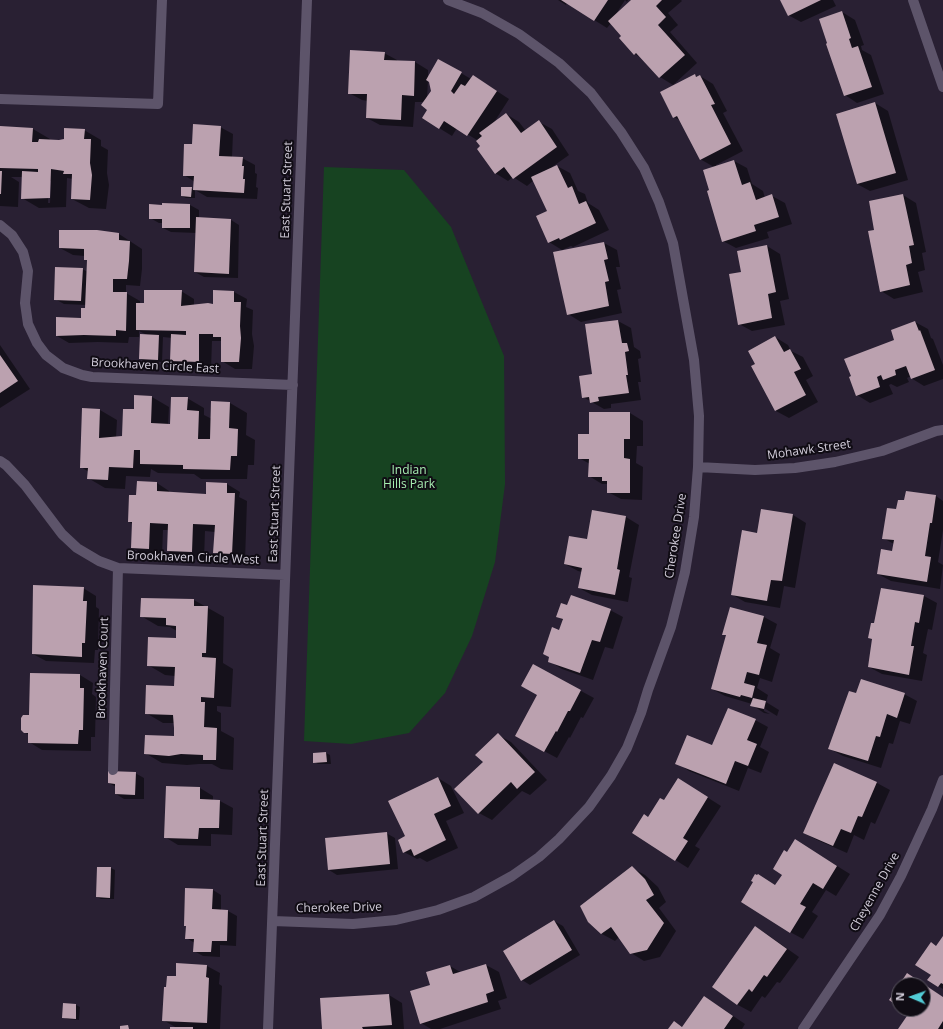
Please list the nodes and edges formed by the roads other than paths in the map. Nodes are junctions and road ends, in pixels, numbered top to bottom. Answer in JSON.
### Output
{"nodes":[{"id":1,"x":162,"y":0,"type":"edge"},
{"id":2,"x":307,"y":0,"type":"edge"},
{"id":3,"x":448,"y":0,"type":"edge"},
{"id":4,"x":913,"y":0,"type":"edge"},
{"id":5,"x":943,"y":86,"type":"edge"},
{"id":6,"x":0,"y":98,"type":"edge"},
{"id":7,"x":0,"y":225,"type":"edge"},
{"id":8,"x":293,"y":385,"type":"junction"},
{"id":9,"x":943,"y":430,"type":"edge"},
{"id":10,"x":0,"y":461,"type":"edge"},
{"id":11,"x":698,"y":467,"type":"junction"},
{"id":12,"x":118,"y":568,"type":"junction"},
{"id":13,"x":285,"y":575,"type":"junction"},
{"id":14,"x":113,"y":770,"type":"dead end"},
{"id":15,"x":943,"y":780,"type":"edge"},
{"id":16,"x":273,"y":921,"type":"junction"},
{"id":17,"x":268,"y":1029,"type":"edge"},
{"id":18,"x":803,"y":1029,"type":"edge"}],
"edges":[{"from":1,"to":6,"type":"street"},
{"from":2,"to":8,"type":"street","name":"East Stuart Street"},
{"from":3,"to":11,"type":"street","name":"Cherokee Drive"},
{"from":4,"to":5,"type":"street"},
{"from":7,"to":8,"type":"street","name":"Brookhaven Circle East"},
{"from":8,"to":13,"type":"street","name":"East Stuart Street"},
{"from":9,"to":11,"type":"street","name":"Mohawk Street"},
{"from":10,"to":12,"type":"street","name":"Brookhaven Circle West"},
{"from":11,"to":16,"type":"street","name":"Cherokee Drive"},
{"from":12,"to":13,"type":"street","name":"Brookhaven Circle West"},
{"from":12,"to":14,"type":"street","name":"Brookhaven Court"},
{"from":13,"to":16,"type":"street","name":"East Stuart Street"},
{"from":15,"to":18,"type":"street","name":"Cheyenne Drive"},
{"from":16,"to":17,"type":"street","name":"East Stuart Street"}]}
